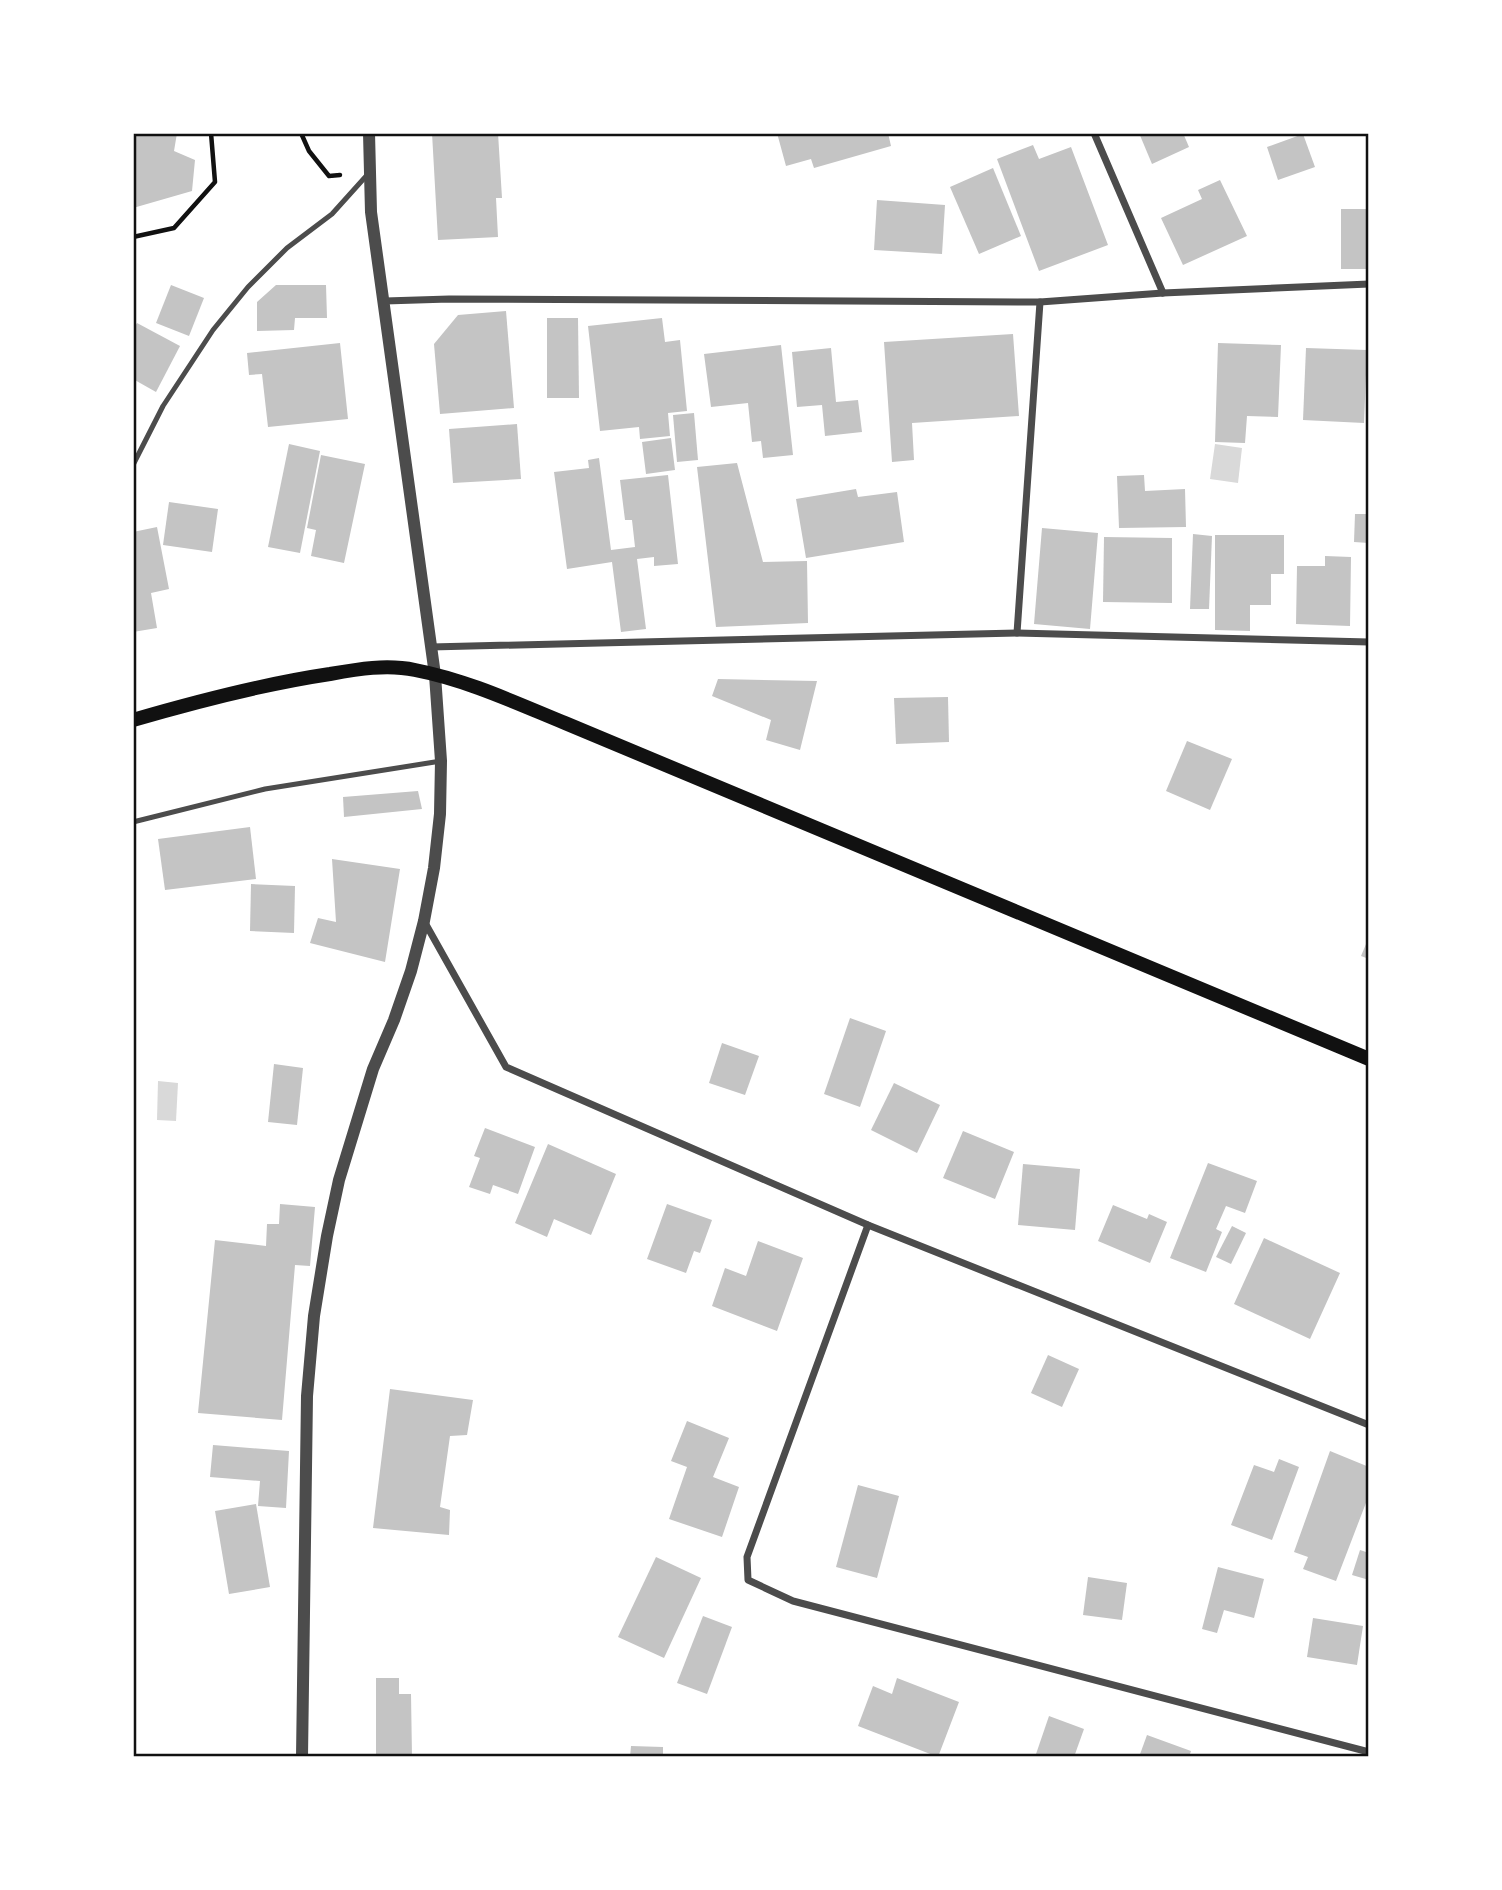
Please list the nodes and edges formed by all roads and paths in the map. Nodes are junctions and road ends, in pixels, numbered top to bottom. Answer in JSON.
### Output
{"nodes":[{"id":1,"x":211,"y":133,"type":"edge"},
{"id":2,"x":301,"y":133,"type":"edge"},
{"id":3,"x":369,"y":133,"type":"edge"},
{"id":4,"x":1094,"y":133,"type":"edge"},
{"id":5,"x":369,"y":174,"type":"junction"},
{"id":6,"x":133,"y":237,"type":"edge"},
{"id":7,"x":1369,"y":284,"type":"edge"},
{"id":8,"x":1163,"y":293,"type":"junction"},
{"id":9,"x":385,"y":301,"type":"junction"},
{"id":10,"x":1040,"y":302,"type":"junction"},
{"id":11,"x":133,"y":465,"type":"edge"},
{"id":12,"x":1017,"y":633,"type":"junction"},
{"id":13,"x":1369,"y":642,"type":"edge"},
{"id":14,"x":431,"y":647,"type":"junction"},
{"id":15,"x":435,"y":675,"type":"junction"},
{"id":16,"x":133,"y":720,"type":"edge"},
{"id":17,"x":441,"y":761,"type":"junction"},
{"id":18,"x":133,"y":822,"type":"edge"},
{"id":19,"x":424,"y":920,"type":"junction"},
{"id":20,"x":1369,"y":1059,"type":"edge"},
{"id":21,"x":868,"y":1225,"type":"junction"},
{"id":22,"x":1369,"y":1424,"type":"edge"},
{"id":23,"x":1369,"y":1752,"type":"edge"},
{"id":24,"x":302,"y":1757,"type":"edge"}],
"edges":[{"from":1,"to":6,"type":"path"},
{"from":2,"to":5,"type":"path"},
{"from":3,"to":5,"type":"street"},
{"from":4,"to":8,"type":"street"},
{"from":5,"to":9,"type":"street"},
{"from":5,"to":11,"type":"lane"},
{"from":7,"to":8,"type":"street"},
{"from":8,"to":10,"type":"street"},
{"from":9,"to":10,"type":"street"},
{"from":9,"to":14,"type":"street"},
{"from":10,"to":12,"type":"street"},
{"from":12,"to":13,"type":"street"},
{"from":12,"to":14,"type":"street"},
{"from":14,"to":15,"type":"street"},
{"from":15,"to":16,"type":"main road"},
{"from":15,"to":17,"type":"street"},
{"from":15,"to":20,"type":"main road"},
{"from":17,"to":18,"type":"lane"},
{"from":17,"to":19,"type":"street"},
{"from":19,"to":21,"type":"street"},
{"from":19,"to":24,"type":"street"},
{"from":21,"to":22,"type":"street"},
{"from":21,"to":23,"type":"street"}]}
